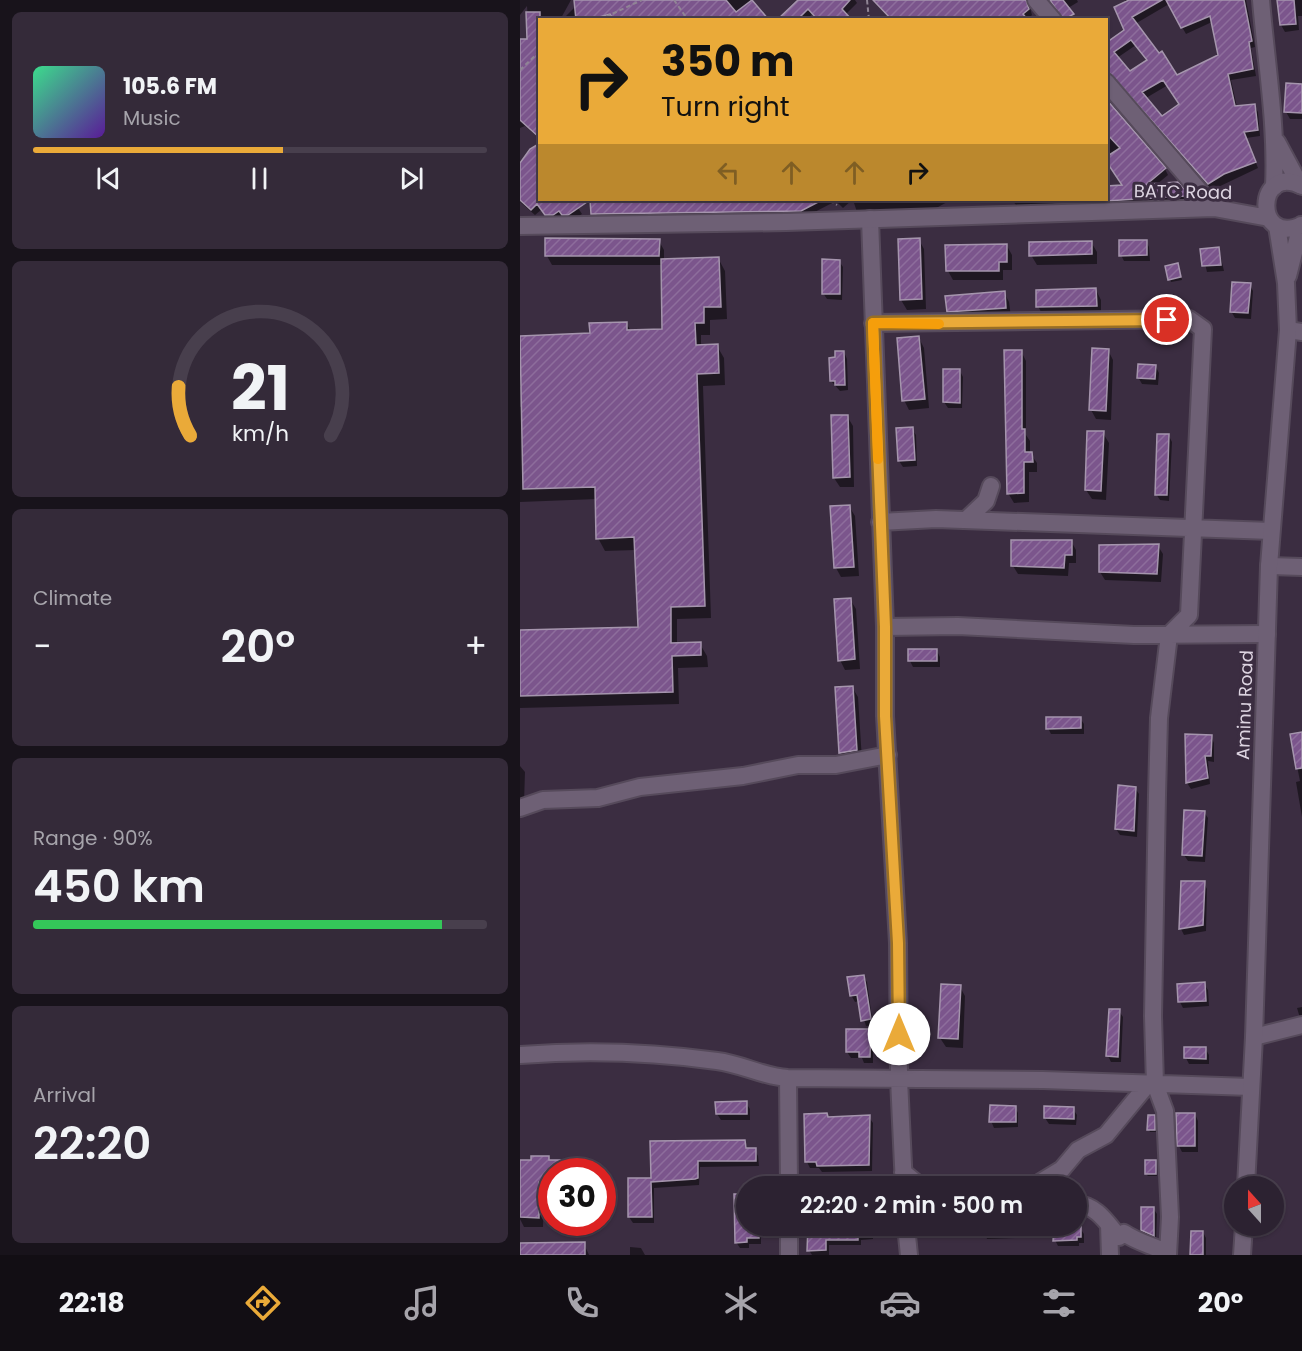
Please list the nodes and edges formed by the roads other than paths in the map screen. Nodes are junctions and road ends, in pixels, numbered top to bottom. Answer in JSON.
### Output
{"nodes":[{"id":1,"x":1036,"y":0,"type":"edge"},
{"id":2,"x":1261,"y":0,"type":"edge"},
{"id":3,"x":1051,"y":18,"type":"edge"},
{"id":4,"x":1108,"y":84,"type":"edge"},
{"id":5,"x":1276,"y":141,"type":"junction"},
{"id":6,"x":1301,"y":185,"type":"edge"},
{"id":7,"x":1270,"y":192,"type":"junction"},
{"id":8,"x":1220,"y":208,"type":"junction"},
{"id":9,"x":870,"y":219,"type":"junction"},
{"id":10,"x":1273,"y":222,"type":"junction"},
{"id":11,"x":1301,"y":225,"type":"edge"},
{"id":12,"x":520,"y":226,"type":"edge"},
{"id":13,"x":1286,"y":283,"type":"junction"},
{"id":14,"x":873,"y":323,"type":"junction"},
{"id":15,"x":1295,"y":331,"type":"edge"},
{"id":16,"x":991,"y":486,"type":"dead end"},
{"id":17,"x":966,"y":520,"type":"junction"},
{"id":18,"x":880,"y":522,"type":"junction"},
{"id":19,"x":1193,"y":529,"type":"junction"},
{"id":20,"x":1272,"y":531,"type":"junction"},
{"id":21,"x":1269,"y":566,"type":"junction"},
{"id":22,"x":1302,"y":567,"type":"edge"},
{"id":23,"x":885,"y":627,"type":"junction"},
{"id":24,"x":1267,"y":634,"type":"junction"},
{"id":25,"x":1169,"y":635,"type":"junction"},
{"id":26,"x":888,"y":755,"type":"junction"},
{"id":27,"x":520,"y":808,"type":"edge"},
{"id":28,"x":1302,"y":1025,"type":"edge"},
{"id":29,"x":1254,"y":1037,"type":"junction"},
{"id":30,"x":520,"y":1055,"type":"edge"},
{"id":31,"x":788,"y":1078,"type":"junction"},
{"id":32,"x":899,"y":1079,"type":"junction"},
{"id":33,"x":1151,"y":1084,"type":"junction"},
{"id":34,"x":1251,"y":1087,"type":"junction"},
{"id":35,"x":789,"y":1176,"type":"edge"},
{"id":36,"x":904,"y":1176,"type":"edge"},
{"id":37,"x":1050,"y":1176,"type":"edge"},
{"id":38,"x":1247,"y":1176,"type":"edge"},
{"id":39,"x":1087,"y":1206,"type":"edge"},
{"id":40,"x":1113,"y":1233,"type":"junction"},
{"id":41,"x":789,"y":1236,"type":"edge"},
{"id":42,"x":907,"y":1236,"type":"edge"},
{"id":43,"x":1243,"y":1236,"type":"edge"},
{"id":44,"x":1168,"y":1254,"type":"edge"},
{"id":45,"x":789,"y":1255,"type":"edge"},
{"id":46,"x":909,"y":1255,"type":"edge"},
{"id":47,"x":1110,"y":1255,"type":"edge"},
{"id":48,"x":1242,"y":1255,"type":"edge"}],
"edges":[{"from":1,"to":3,"type":"street"},
{"from":2,"to":5,"type":"street"},
{"from":4,"to":8,"type":"street"},
{"from":5,"to":6,"type":"street"},
{"from":5,"to":7,"type":"street","name":"Aminu Road"},
{"from":6,"to":7,"type":"street"},
{"from":7,"to":8,"type":"street"},
{"from":7,"to":10,"type":"street","name":"Aminu Road"},
{"from":8,"to":9,"type":"street","name":"BATC Road"},
{"from":8,"to":10,"type":"street","name":"BATC Road"},
{"from":9,"to":12,"type":"street","name":"BATC Road"},
{"from":9,"to":14,"type":"street"},
{"from":10,"to":11,"type":"street","name":"BATC Road"},
{"from":10,"to":13,"type":"street","name":"Aminu Road"},
{"from":11,"to":13,"type":"street"},
{"from":13,"to":15,"type":"street","name":"Aminu Road"},
{"from":14,"to":18,"type":"street"},
{"from":14,"to":19,"type":"street"},
{"from":15,"to":20,"type":"street","name":"Aminu Road"},
{"from":16,"to":17,"type":"street"},
{"from":17,"to":18,"type":"street"},
{"from":17,"to":19,"type":"street"},
{"from":18,"to":23,"type":"street"},
{"from":19,"to":20,"type":"street"},
{"from":19,"to":25,"type":"street"},
{"from":20,"to":21,"type":"street","name":"Aminu Road"},
{"from":21,"to":22,"type":"street"},
{"from":21,"to":24,"type":"street","name":"Aminu Road"},
{"from":23,"to":25,"type":"street"},
{"from":23,"to":26,"type":"street"},
{"from":24,"to":25,"type":"street"},
{"from":24,"to":29,"type":"street","name":"Aminu Road"},
{"from":25,"to":33,"type":"street"},
{"from":26,"to":27,"type":"street"},
{"from":26,"to":32,"type":"street"},
{"from":28,"to":29,"type":"street"},
{"from":29,"to":34,"type":"street","name":"Aminu Road"},
{"from":30,"to":31,"type":"street"},
{"from":31,"to":32,"type":"street"},
{"from":31,"to":35,"type":"street"},
{"from":32,"to":33,"type":"street"},
{"from":32,"to":36,"type":"street"},
{"from":33,"to":34,"type":"street"},
{"from":33,"to":37,"type":"street"},
{"from":33,"to":44,"type":"street"},
{"from":34,"to":38,"type":"street","name":"Aminu Road"},
{"from":39,"to":40,"type":"street"},
{"from":40,"to":44,"type":"street"},
{"from":40,"to":47,"type":"street"},
{"from":41,"to":45,"type":"street"},
{"from":42,"to":46,"type":"street"},
{"from":43,"to":48,"type":"street"}]}
